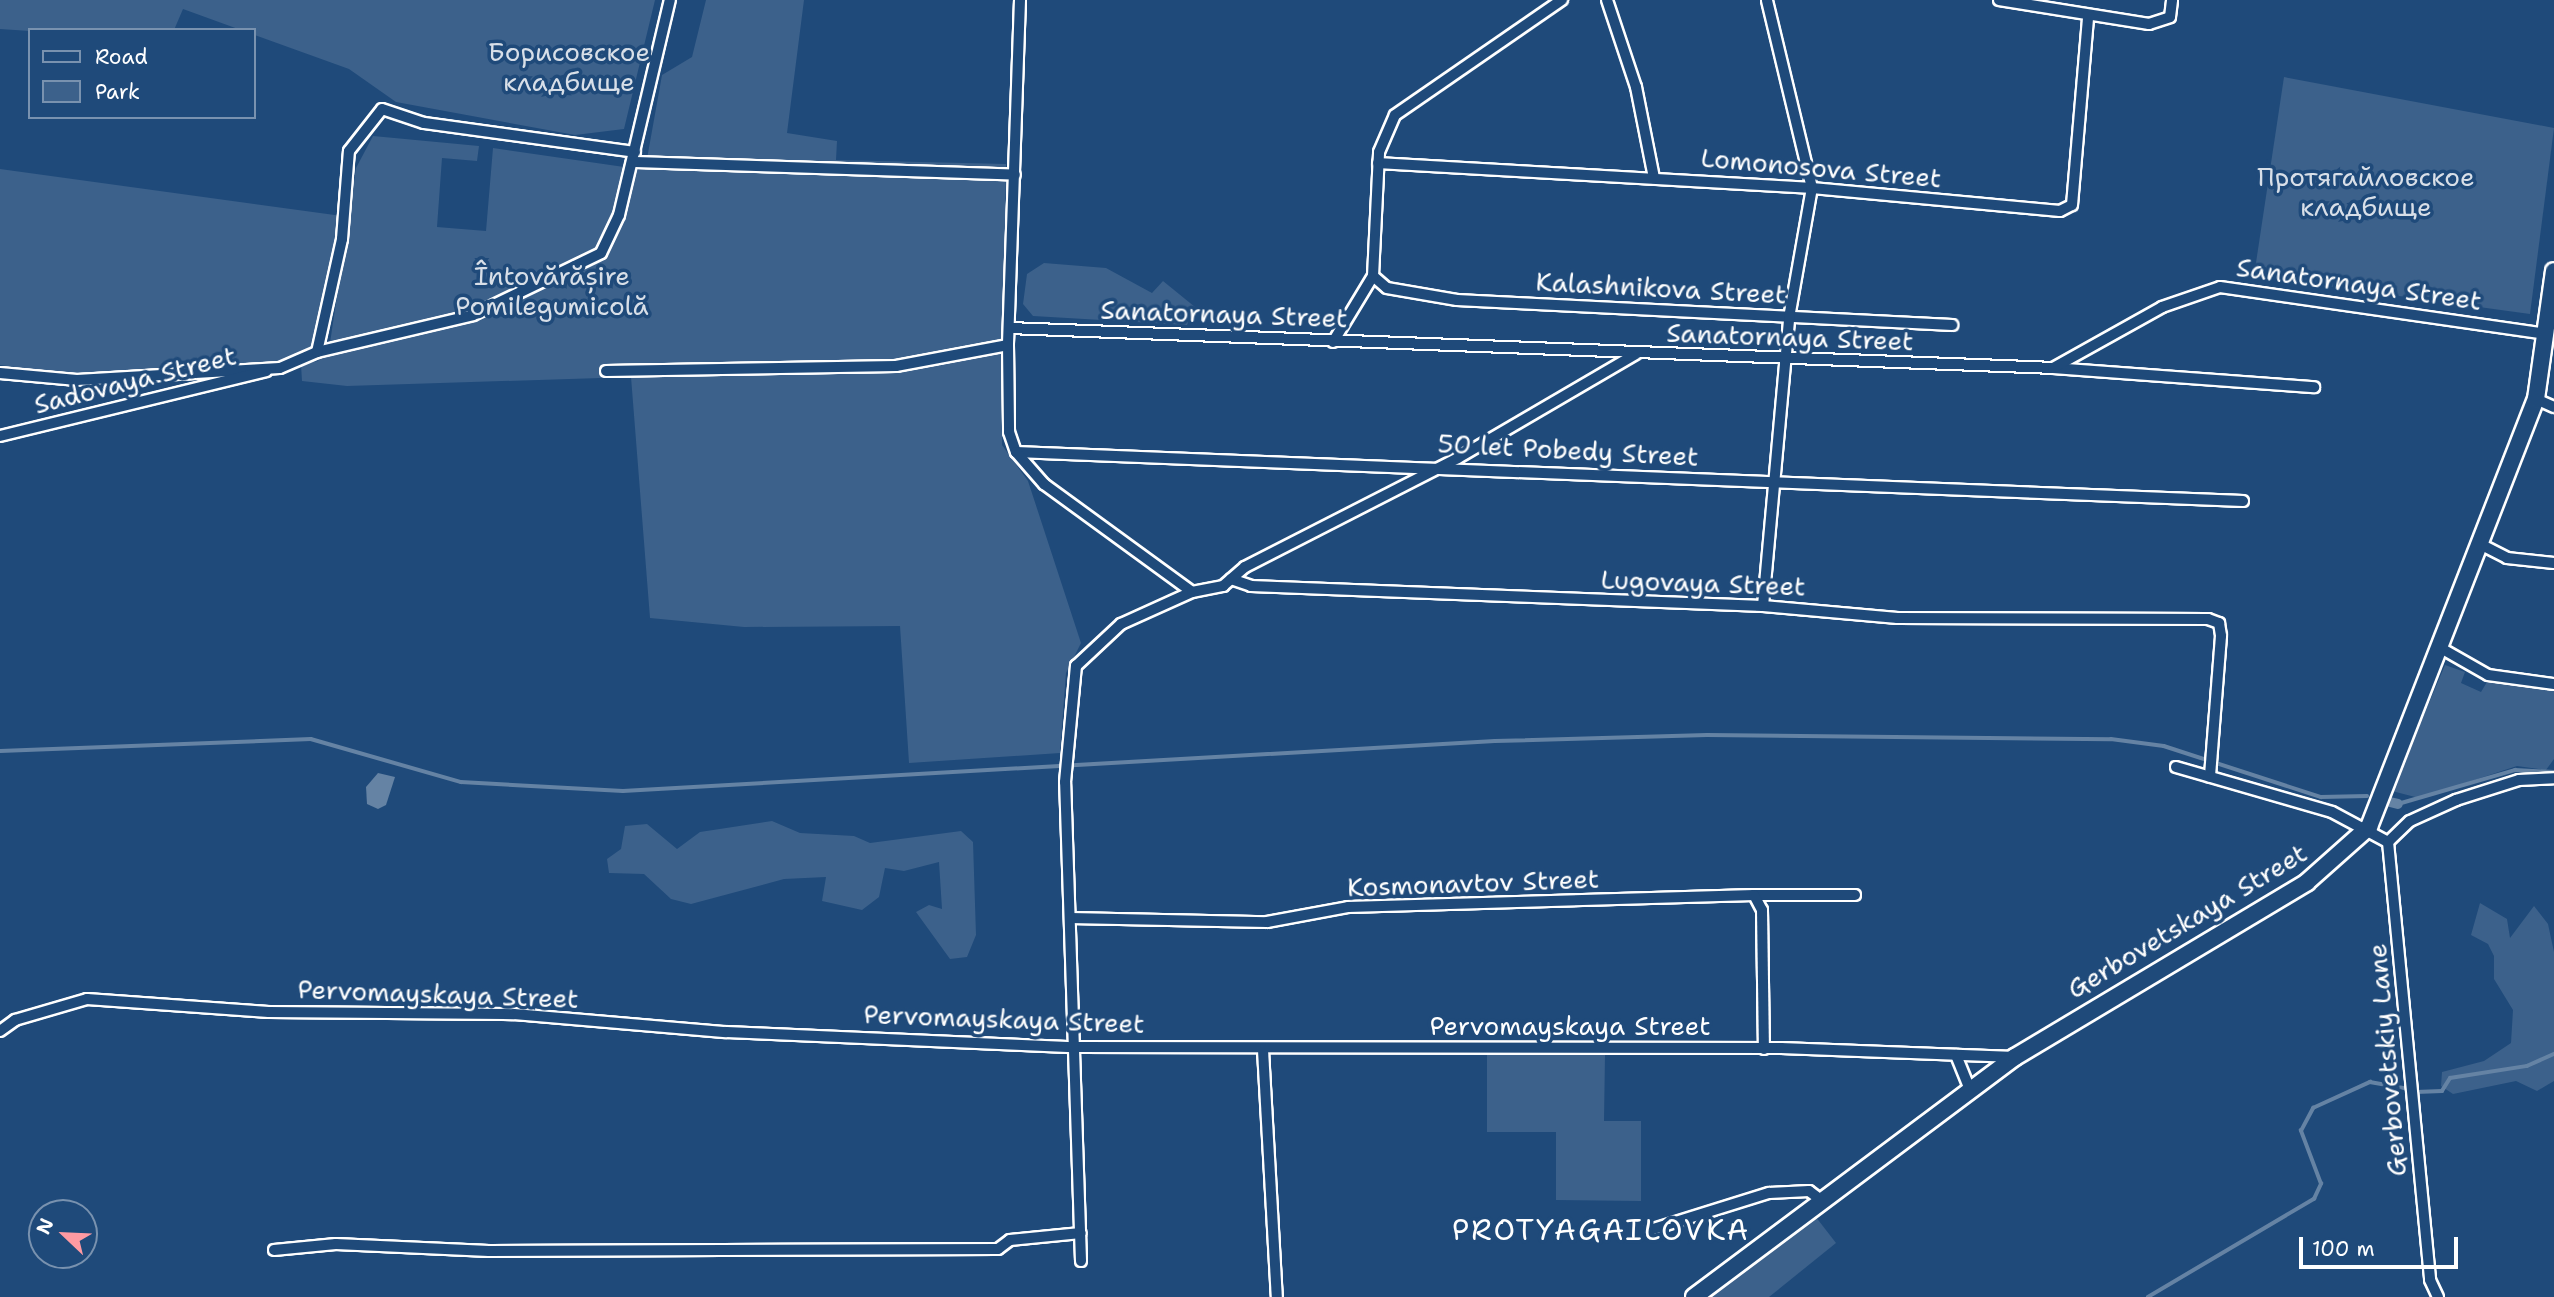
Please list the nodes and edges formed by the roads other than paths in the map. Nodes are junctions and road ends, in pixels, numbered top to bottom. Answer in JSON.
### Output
{"nodes":[{"id":1,"x":670,"y":0,"type":"edge"},
{"id":2,"x":1020,"y":0,"type":"edge"},
{"id":3,"x":1562,"y":0,"type":"edge"},
{"id":4,"x":1607,"y":0,"type":"edge"},
{"id":5,"x":1767,"y":0,"type":"edge"},
{"id":6,"x":1999,"y":0,"type":"edge"},
{"id":7,"x":2172,"y":0,"type":"edge"},
{"id":8,"x":2088,"y":19,"type":"junction"},
{"id":9,"x":634,"y":157,"type":"junction"},
{"id":10,"x":1379,"y":158,"type":"junction"},
{"id":11,"x":1015,"y":175,"type":"junction"},
{"id":12,"x":1654,"y":178,"type":"junction"},
{"id":13,"x":1812,"y":188,"type":"junction"},
{"id":14,"x":2554,"y":271,"type":"edge"},
{"id":15,"x":1373,"y":276,"type":"junction"},
{"id":16,"x":2553,"y":296,"type":"edge"},
{"id":17,"x":1789,"y":318,"type":"junction"},
{"id":18,"x":1952,"y":325,"type":"dead end"},
{"id":19,"x":1009,"y":328,"type":"junction"},
{"id":20,"x":2547,"y":334,"type":"junction"},
{"id":21,"x":1333,"y":342,"type":"junction"},
{"id":22,"x":1008,"y":345,"type":"junction"},
{"id":23,"x":317,"y":352,"type":"junction"},
{"id":24,"x":1636,"y":354,"type":"junction"},
{"id":25,"x":1785,"y":360,"type":"junction"},
{"id":26,"x":280,"y":368,"type":"junction"},
{"id":27,"x":2053,"y":368,"type":"junction"},
{"id":28,"x":606,"y":371,"type":"dead end"},
{"id":29,"x":0,"y":373,"type":"edge"},
{"id":30,"x":2314,"y":387,"type":"dead end"},
{"id":31,"x":2536,"y":399,"type":"junction"},
{"id":32,"x":2554,"y":407,"type":"edge"},
{"id":33,"x":0,"y":436,"type":"edge"},
{"id":34,"x":1016,"y":453,"type":"junction"},
{"id":35,"x":1442,"y":466,"type":"junction"},
{"id":36,"x":1777,"y":484,"type":"junction"},
{"id":37,"x":2243,"y":501,"type":"dead end"},
{"id":38,"x":2478,"y":543,"type":"junction"},
{"id":39,"x":2554,"y":563,"type":"edge"},
{"id":40,"x":1231,"y":579,"type":"junction"},
{"id":41,"x":1192,"y":592,"type":"junction"},
{"id":42,"x":1763,"y":606,"type":"junction"},
{"id":43,"x":2438,"y":647,"type":"junction"},
{"id":44,"x":2554,"y":684,"type":"edge"},
{"id":45,"x":2176,"y":767,"type":"dead end"},
{"id":46,"x":2210,"y":777,"type":"junction"},
{"id":47,"x":2554,"y":778,"type":"edge"},
{"id":48,"x":2369,"y":827,"type":"junction"},
{"id":49,"x":2388,"y":842,"type":"junction"},
{"id":50,"x":1754,"y":895,"type":"junction"},
{"id":51,"x":1855,"y":895,"type":"dead end"},
{"id":52,"x":1070,"y":918,"type":"junction"},
{"id":53,"x":0,"y":1031,"type":"edge"},
{"id":54,"x":1074,"y":1047,"type":"junction"},
{"id":55,"x":1764,"y":1049,"type":"junction"},
{"id":56,"x":1263,"y":1050,"type":"junction"},
{"id":57,"x":1955,"y":1055,"type":"junction"},
{"id":58,"x":2015,"y":1057,"type":"junction"},
{"id":59,"x":1970,"y":1090,"type":"junction"},
{"id":60,"x":1821,"y":1200,"type":"junction"},
{"id":61,"x":1650,"y":1230,"type":"dead end"},
{"id":62,"x":1081,"y":1233,"type":"junction"},
{"id":63,"x":274,"y":1250,"type":"dead end"},
{"id":64,"x":1081,"y":1261,"type":"dead end"},
{"id":65,"x":2430,"y":1280,"type":"junction"},
{"id":66,"x":1278,"y":1297,"type":"edge"},
{"id":67,"x":1694,"y":1297,"type":"edge"},
{"id":68,"x":2431,"y":1297,"type":"edge"},
{"id":69,"x":2438,"y":1297,"type":"edge"}],
"edges":[{"from":1,"to":9,"type":"street"},
{"from":2,"to":11,"type":"street"},
{"from":3,"to":10,"type":"street"},
{"from":4,"to":12,"type":"street"},
{"from":5,"to":13,"type":"street"},
{"from":6,"to":8,"type":"street"},
{"from":7,"to":8,"type":"street"},
{"from":8,"to":13,"type":"street","name":"Lomonosova Street"},
{"from":9,"to":11,"type":"street"},
{"from":9,"to":23,"type":"street"},
{"from":9,"to":23,"type":"street"},
{"from":10,"to":12,"type":"street","name":"Lomonosova Street"},
{"from":10,"to":15,"type":"street"},
{"from":11,"to":19,"type":"street"},
{"from":12,"to":13,"type":"street","name":"Lomonosova Street"},
{"from":13,"to":17,"type":"street"},
{"from":14,"to":16,"type":"street","name":"Gerbovetskaya Street"},
{"from":15,"to":17,"type":"street","name":"Kalashnikova Street"},
{"from":15,"to":21,"type":"street"},
{"from":16,"to":20,"type":"street","name":"Gerbovetskaya Street"},
{"from":17,"to":18,"type":"street","name":"Kalashnikova Street"},
{"from":17,"to":25,"type":"street"},
{"from":19,"to":21,"type":"street","name":"Sanatornaya Street"},
{"from":19,"to":22,"type":"street"},
{"from":20,"to":27,"type":"street","name":"Sanatornaya Street"},
{"from":20,"to":31,"type":"street","name":"Gerbovetskaya Street"},
{"from":21,"to":24,"type":"street","name":"Sanatornaya Street"},
{"from":22,"to":28,"type":"street"},
{"from":22,"to":34,"type":"street"},
{"from":23,"to":26,"type":"street"},
{"from":24,"to":25,"type":"street","name":"Sanatornaya Street"},
{"from":24,"to":35,"type":"street"},
{"from":25,"to":27,"type":"street","name":"Sanatornaya Street"},
{"from":25,"to":36,"type":"street"},
{"from":26,"to":29,"type":"street"},
{"from":26,"to":33,"type":"street","name":"Sadovaya Street"},
{"from":27,"to":30,"type":"street"},
{"from":31,"to":32,"type":"street"},
{"from":31,"to":38,"type":"street","name":"Gerbovetskaya Street"},
{"from":34,"to":35,"type":"street","name":"50 let Pobedy Street"},
{"from":34,"to":41,"type":"street"},
{"from":35,"to":36,"type":"street","name":"50 let Pobedy Street"},
{"from":35,"to":40,"type":"street"},
{"from":36,"to":37,"type":"street","name":"50 let Pobedy Street"},
{"from":36,"to":42,"type":"street"},
{"from":38,"to":39,"type":"street"},
{"from":38,"to":43,"type":"street","name":"Gerbovetskaya Street"},
{"from":40,"to":41,"type":"street"},
{"from":40,"to":42,"type":"street","name":"Lugovaya Street"},
{"from":41,"to":52,"type":"street"},
{"from":42,"to":46,"type":"street","name":"Lugovaya Street"},
{"from":43,"to":44,"type":"street"},
{"from":43,"to":48,"type":"street","name":"Gerbovetskaya Street"},
{"from":45,"to":46,"type":"street"},
{"from":46,"to":48,"type":"street"},
{"from":47,"to":49,"type":"street"},
{"from":48,"to":49,"type":"street"},
{"from":48,"to":58,"type":"street","name":"Gerbovetskaya Street"},
{"from":49,"to":65,"type":"street","name":"Gerbovetskiy Lane"},
{"from":50,"to":51,"type":"street","name":"Kosmonavtov Street"},
{"from":50,"to":52,"type":"street","name":"Kosmonavtov Street"},
{"from":50,"to":55,"type":"street"},
{"from":52,"to":54,"type":"street"},
{"from":53,"to":54,"type":"street","name":"Pervomayskaya Street"},
{"from":54,"to":56,"type":"street","name":"Pervomayskaya Street"},
{"from":54,"to":62,"type":"street"},
{"from":55,"to":56,"type":"street","name":"Pervomayskaya Street"},
{"from":55,"to":57,"type":"street","name":"Pervomayskaya Street"},
{"from":56,"to":66,"type":"street"},
{"from":57,"to":58,"type":"street","name":"Pervomayskaya Street"},
{"from":57,"to":59,"type":"street"},
{"from":58,"to":59,"type":"street","name":"Gerbovetskaya Street"},
{"from":59,"to":60,"type":"street","name":"Gerbovetskaya Street"},
{"from":60,"to":61,"type":"street"},
{"from":60,"to":67,"type":"street","name":"Gerbovetskaya Street"},
{"from":62,"to":63,"type":"street"},
{"from":62,"to":64,"type":"street"},
{"from":65,"to":68,"type":"street"},
{"from":65,"to":69,"type":"street","name":"Gerbovetskiy Lane"}]}
